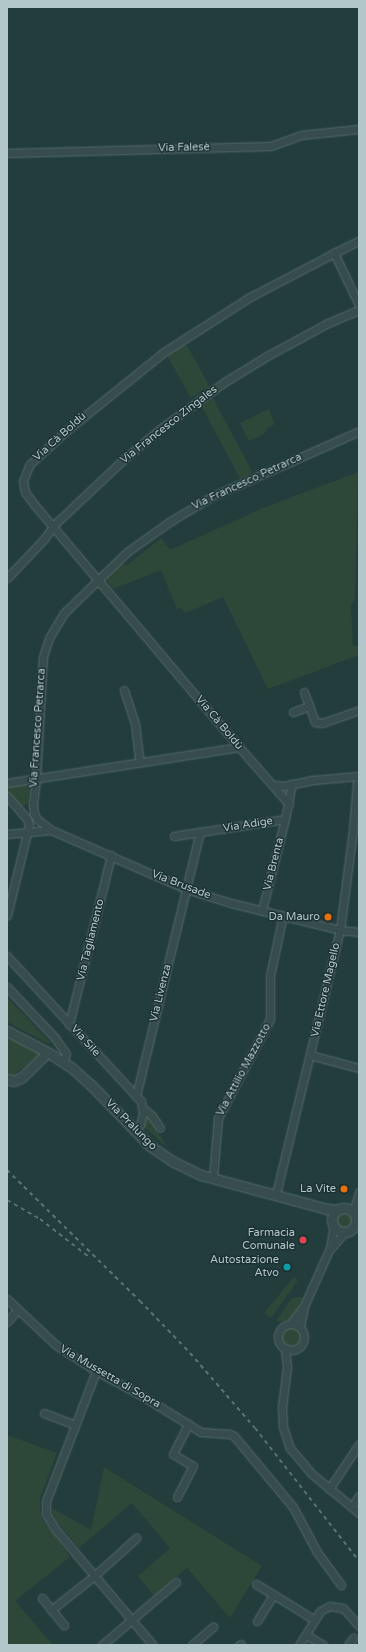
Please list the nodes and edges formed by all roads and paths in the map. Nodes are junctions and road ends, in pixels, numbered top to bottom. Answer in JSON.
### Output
{"nodes":[{"id":1,"x":359,"y":129,"type":"edge"},
{"id":2,"x":7,"y":153,"type":"edge"},
{"id":3,"x":359,"y":242,"type":"edge"},
{"id":4,"x":334,"y":252,"type":"junction"},
{"id":5,"x":359,"y":305,"type":"edge"},
{"id":6,"x":359,"y":310,"type":"edge"},
{"id":7,"x":359,"y":431,"type":"edge"},
{"id":8,"x":53,"y":528,"type":"junction"},
{"id":9,"x":7,"y":578,"type":"edge"},
{"id":10,"x":98,"y":580,"type":"junction"},
{"id":11,"x":124,"y":690,"type":"dead end"},
{"id":12,"x":304,"y":692,"type":"dead end"},
{"id":13,"x":309,"y":706,"type":"junction"},
{"id":14,"x":359,"y":710,"type":"edge"},
{"id":15,"x":293,"y":712,"type":"dead end"},
{"id":16,"x":239,"y":747,"type":"junction"},
{"id":17,"x":140,"y":762,"type":"junction"},
{"id":18,"x":36,"y":778,"type":"junction"},
{"id":19,"x":358,"y":778,"type":"edge"},
{"id":20,"x":7,"y":783,"type":"edge"},
{"id":21,"x":292,"y":784,"type":"junction"},
{"id":22,"x":273,"y":786,"type":"junction"},
{"id":23,"x":7,"y":796,"type":"edge"},
{"id":24,"x":289,"y":804,"type":"junction"},
{"id":25,"x":33,"y":806,"type":"junction"},
{"id":26,"x":17,"y":808,"type":"junction"},
{"id":27,"x":285,"y":819,"type":"junction"},
{"id":28,"x":51,"y":830,"type":"junction"},
{"id":29,"x":356,"y":831,"type":"edge"},
{"id":30,"x":27,"y":832,"type":"junction"},
{"id":31,"x":200,"y":832,"type":"junction"},
{"id":32,"x":7,"y":834,"type":"edge"},
{"id":33,"x":174,"y":836,"type":"dead end"},
{"id":34,"x":111,"y":855,"type":"junction"},
{"id":35,"x":186,"y":889,"type":"junction"},
{"id":36,"x":262,"y":910,"type":"junction"},
{"id":37,"x":7,"y":915,"type":"edge"},
{"id":38,"x":282,"y":915,"type":"junction"},
{"id":39,"x":340,"y":930,"type":"junction"},
{"id":40,"x":359,"y":932,"type":"edge"},
{"id":41,"x":7,"y":956,"type":"edge"},
{"id":42,"x":7,"y":987,"type":"edge"},
{"id":43,"x":69,"y":1024,"type":"junction"},
{"id":44,"x":7,"y":1031,"type":"edge"},
{"id":45,"x":47,"y":1055,"type":"junction"},
{"id":46,"x":310,"y":1055,"type":"junction"},
{"id":47,"x":63,"y":1062,"type":"junction"},
{"id":48,"x":359,"y":1068,"type":"edge"},
{"id":49,"x":7,"y":1079,"type":"edge"},
{"id":50,"x":136,"y":1096,"type":"junction"},
{"id":51,"x":144,"y":1109,"type":"junction"},
{"id":52,"x":160,"y":1128,"type":"dead end"},
{"id":53,"x":135,"y":1130,"type":"junction"},
{"id":54,"x":213,"y":1178,"type":"junction"},
{"id":55,"x":359,"y":1192,"type":"edge"},
{"id":56,"x":276,"y":1194,"type":"junction"},
{"id":57,"x":315,"y":1205,"type":"junction"},
{"id":58,"x":338,"y":1210,"type":"junction"},
{"id":59,"x":356,"y":1215,"type":"edge"},
{"id":60,"x":333,"y":1224,"type":"junction"},
{"id":61,"x":357,"y":1227,"type":"edge"},
{"id":62,"x":345,"y":1232,"type":"junction"},
{"id":63,"x":330,"y":1248,"type":"junction"},
{"id":64,"x":7,"y":1299,"type":"edge"},
{"id":65,"x":304,"y":1306,"type":"junction"},
{"id":66,"x":18,"y":1309,"type":"junction"},
{"id":67,"x":7,"y":1322,"type":"edge"},
{"id":68,"x":291,"y":1323,"type":"junction"},
{"id":69,"x":300,"y":1327,"type":"junction"},
{"id":70,"x":285,"y":1348,"type":"junction"},
{"id":71,"x":296,"y":1349,"type":"junction"},
{"id":72,"x":287,"y":1367,"type":"junction"},
{"id":73,"x":96,"y":1371,"type":"junction"},
{"id":74,"x":44,"y":1413,"type":"dead end"},
{"id":75,"x":188,"y":1424,"type":"junction"},
{"id":76,"x":76,"y":1425,"type":"junction"},
{"id":77,"x":359,"y":1444,"type":"edge"},
{"id":78,"x":329,"y":1489,"type":"junction"},
{"id":79,"x":359,"y":1496,"type":"edge"},
{"id":80,"x":177,"y":1498,"type":"dead end"},
{"id":81,"x":352,"y":1507,"type":"junction"},
{"id":82,"x":359,"y":1512,"type":"edge"},
{"id":83,"x":136,"y":1538,"type":"dead end"},
{"id":84,"x":94,"y":1576,"type":"junction"},
{"id":85,"x":176,"y":1582,"type":"dead end"},
{"id":86,"x":256,"y":1584,"type":"dead end"},
{"id":87,"x":341,"y":1585,"type":"dead end"},
{"id":88,"x":273,"y":1595,"type":"junction"},
{"id":89,"x":42,"y":1598,"type":"dead end"},
{"id":90,"x":51,"y":1610,"type":"junction"},
{"id":91,"x":132,"y":1620,"type":"junction"},
{"id":92,"x":315,"y":1620,"type":"junction"},
{"id":93,"x":257,"y":1621,"type":"dead end"},
{"id":94,"x":64,"y":1625,"type":"dead end"},
{"id":95,"x":359,"y":1626,"type":"edge"},
{"id":96,"x":213,"y":1627,"type":"dead end"},
{"id":97,"x":306,"y":1635,"type":"junction"},
{"id":98,"x":353,"y":1638,"type":"dead end"},
{"id":99,"x":102,"y":1645,"type":"edge"},
{"id":100,"x":153,"y":1645,"type":"edge"},
{"id":101,"x":192,"y":1645,"type":"edge"},
{"id":102,"x":300,"y":1645,"type":"edge"},
{"id":103,"x":323,"y":1645,"type":"edge"},
{"id":104,"x":348,"y":1645,"type":"edge"}],
"edges":[{"from":1,"to":2,"type":"street","name":"Via Falesè"},
{"from":3,"to":4,"type":"street","name":"Via Cà Boldù"},
{"from":4,"to":5,"type":"street"},
{"from":4,"to":8,"type":"street","name":"Via Cà Boldù"},
{"from":6,"to":8,"type":"street","name":"Via Francesco Zingales"},
{"from":7,"to":10,"type":"street","name":"Via Francesco Petrarca"},
{"from":8,"to":9,"type":"street","name":"Via Francesco Zingales"},
{"from":8,"to":10,"type":"street","name":"Via Cà Boldù"},
{"from":10,"to":16,"type":"street","name":"Via Cà Boldù"},
{"from":10,"to":18,"type":"street","name":"Via Francesco Petrarca"},
{"from":11,"to":17,"type":"street"},
{"from":12,"to":13,"type":"street"},
{"from":13,"to":14,"type":"street"},
{"from":13,"to":15,"type":"street"},
{"from":16,"to":17,"type":"street"},
{"from":16,"to":22,"type":"street","name":"Via Cà Boldù"},
{"from":17,"to":18,"type":"street"},
{"from":18,"to":20,"type":"street"},
{"from":18,"to":25,"type":"street","name":"Via Francesco Petrarca"},
{"from":19,"to":21,"type":"street"},
{"from":19,"to":29,"type":"street","name":"Via Ettore Magello"},
{"from":21,"to":22,"type":"street"},
{"from":21,"to":24,"type":"street","name":"Via Adige"},
{"from":22,"to":24,"type":"street","name":"Via Cà Boldù"},
{"from":23,"to":26,"type":"street"},
{"from":24,"to":27,"type":"street","name":"Via Adige"},
{"from":25,"to":26,"type":"street"},
{"from":25,"to":28,"type":"street"},
{"from":26,"to":30,"type":"street"},
{"from":27,"to":31,"type":"street","name":"Via Adige"},
{"from":27,"to":36,"type":"street","name":"Via Brenta"},
{"from":28,"to":30,"type":"street","name":"Via Brusade"},
{"from":28,"to":34,"type":"street","name":"Via Brusade"},
{"from":29,"to":39,"type":"street","name":"Via Ettore Magello"},
{"from":30,"to":32,"type":"street","name":"Via Brusade"},
{"from":30,"to":37,"type":"street"},
{"from":31,"to":33,"type":"street","name":"Via Adige"},
{"from":31,"to":35,"type":"street"},
{"from":34,"to":35,"type":"street","name":"Via Brusade"},
{"from":34,"to":43,"type":"street","name":"Via Tagliamento"},
{"from":35,"to":36,"type":"street","name":"Via Brusade"},
{"from":35,"to":50,"type":"street","name":"Via Livenza"},
{"from":36,"to":38,"type":"street","name":"Via Brusade"},
{"from":38,"to":39,"type":"street","name":"Via Brusade"},
{"from":38,"to":54,"type":"street","name":"Via Attilio Mazzotto"},
{"from":39,"to":40,"type":"street","name":"Via Brusade"},
{"from":39,"to":46,"type":"street","name":"Via Ettore Magello"},
{"from":41,"to":43,"type":"street","name":"Via Sile"},
{"from":42,"to":47,"type":"street"},
{"from":43,"to":50,"type":"street","name":"Via Sile"},
{"from":44,"to":45,"type":"street","name":"Via Pralungo"},
{"from":45,"to":47,"type":"street","name":"Via Pralungo"},
{"from":45,"to":49,"type":"street"},
{"from":46,"to":48,"type":"street"},
{"from":46,"to":56,"type":"street","name":"Via Ettore Magello"},
{"from":47,"to":53,"type":"street","name":"Via Pralungo"},
{"from":50,"to":51,"type":"street","name":"Via Sile"},
{"from":51,"to":52,"type":"street","name":"Via Sile"},
{"from":51,"to":53,"type":"street"},
{"from":53,"to":54,"type":"street","name":"Via Pralungo"},
{"from":54,"to":56,"type":"street","name":"Via Pralungo"},
{"from":55,"to":59,"type":"street"},
{"from":56,"to":57,"type":"street","name":"Via Pralungo"},
{"from":57,"to":58,"type":"street","name":"Via Pralungo"},
{"from":57,"to":60,"type":"street","name":"Via Pralungo"},
{"from":58,"to":59,"type":"street","name":"Via Pralungo"},
{"from":58,"to":60,"type":"street"},
{"from":59,"to":61,"type":"street"},
{"from":60,"to":62,"type":"street","name":"Via Pralungo"},
{"from":60,"to":63,"type":"street"},
{"from":61,"to":62,"type":"street"},
{"from":62,"to":63,"type":"street"},
{"from":63,"to":65,"type":"street"},
{"from":64,"to":66,"type":"street","name":"Via Mussetta di Sopra"},
{"from":65,"to":68,"type":"street"},
{"from":65,"to":69,"type":"street"},
{"from":66,"to":67,"type":"street"},
{"from":66,"to":73,"type":"street","name":"Via Mussetta di Sopra"},
{"from":68,"to":69,"type":"street"},
{"from":68,"to":70,"type":"street"},
{"from":69,"to":71,"type":"street"},
{"from":70,"to":71,"type":"street"},
{"from":70,"to":72,"type":"street"},
{"from":71,"to":72,"type":"street"},
{"from":72,"to":78,"type":"street"},
{"from":73,"to":75,"type":"street","name":"Via Mussetta di Sopra"},
{"from":73,"to":76,"type":"street"},
{"from":74,"to":76,"type":"street"},
{"from":75,"to":80,"type":"street"},
{"from":75,"to":87,"type":"street","name":"Via Mussetta di Sopra"},
{"from":76,"to":84,"type":"street"},
{"from":77,"to":78,"type":"street"},
{"from":78,"to":81,"type":"street"},
{"from":79,"to":81,"type":"street"},
{"from":81,"to":82,"type":"street"},
{"from":83,"to":84,"type":"street"},
{"from":84,"to":90,"type":"street"},
{"from":84,"to":91,"type":"street"},
{"from":85,"to":91,"type":"street"},
{"from":86,"to":88,"type":"street"},
{"from":88,"to":92,"type":"street"},
{"from":88,"to":93,"type":"street"},
{"from":89,"to":90,"type":"street"},
{"from":90,"to":94,"type":"street"},
{"from":91,"to":99,"type":"street"},
{"from":91,"to":100,"type":"street"},
{"from":92,"to":95,"type":"street"},
{"from":92,"to":97,"type":"street"},
{"from":96,"to":101,"type":"street"},
{"from":97,"to":102,"type":"street"},
{"from":97,"to":103,"type":"street"},
{"from":98,"to":104,"type":"street"}]}
